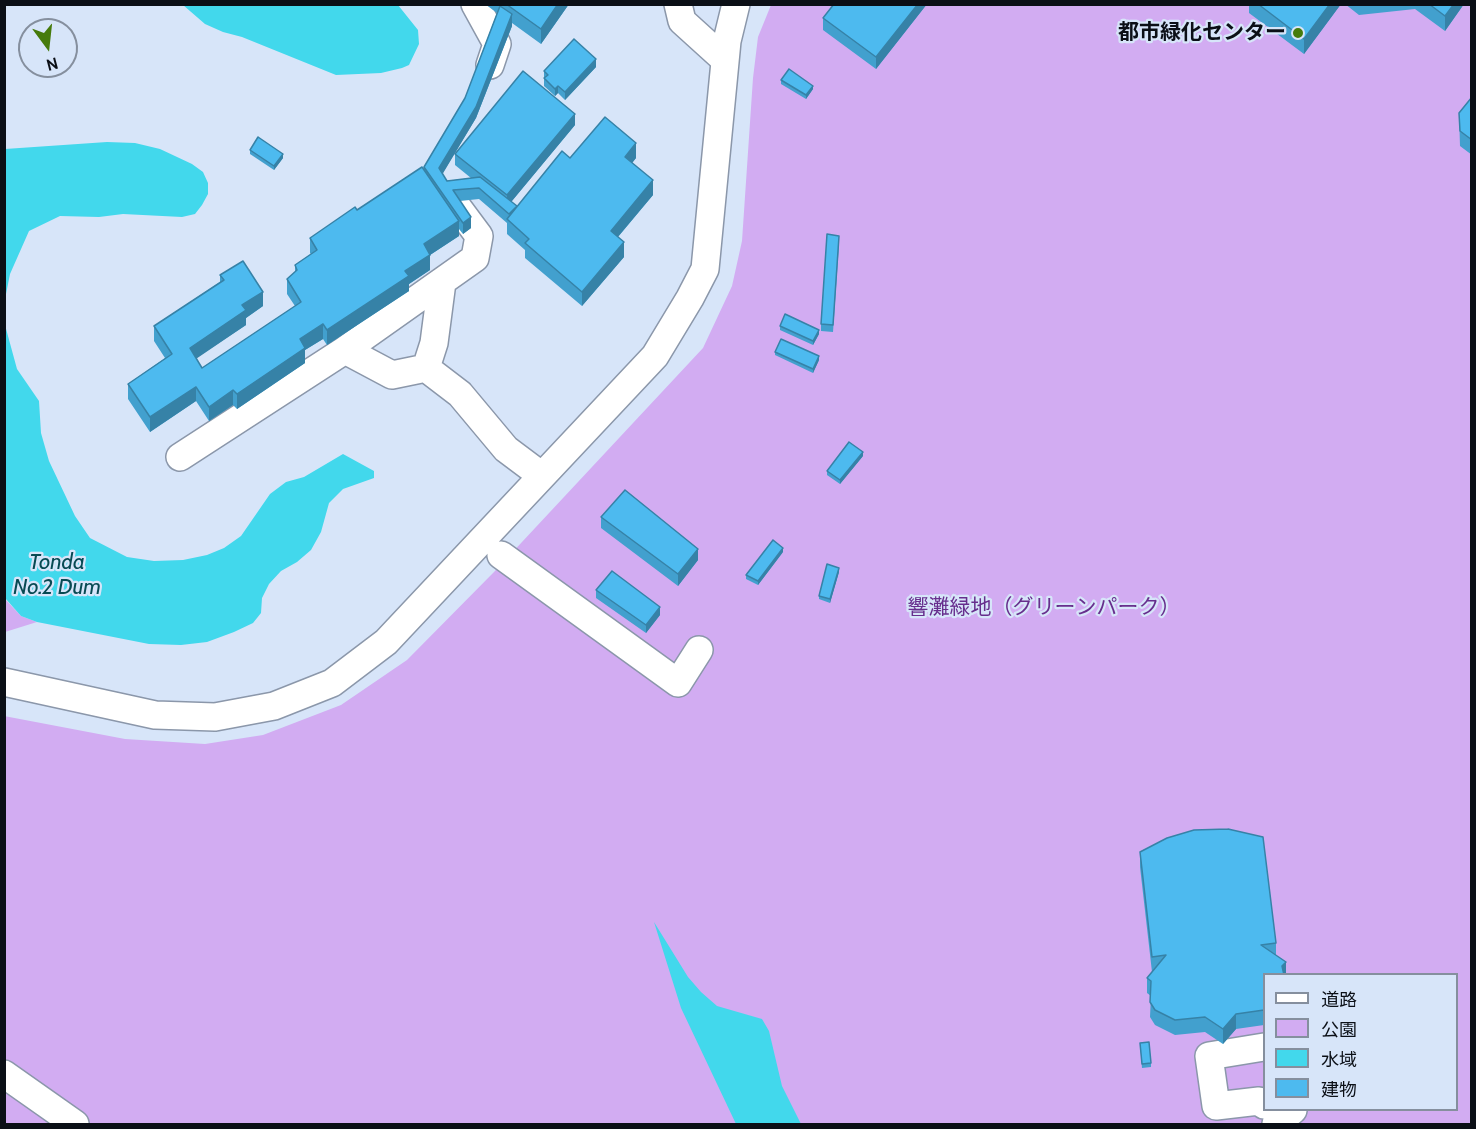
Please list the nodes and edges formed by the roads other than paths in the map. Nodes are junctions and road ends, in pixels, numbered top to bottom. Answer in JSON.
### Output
{"nodes":[{"id":1,"x":475,"y":4,"type":"edge"},
{"id":2,"x":678,"y":4,"type":"edge"},
{"id":3,"x":736,"y":4,"type":"edge"},
{"id":4,"x":725,"y":60,"type":"junction"},
{"id":5,"x":482,"y":87,"type":"edge"},
{"id":6,"x":433,"y":174,"type":"edge"},
{"id":7,"x":442,"y":282,"type":"junction"},
{"id":8,"x":345,"y":350,"type":"junction"},
{"id":9,"x":426,"y":368,"type":"junction"},
{"id":10,"x":180,"y":457,"type":"dead end"},
{"id":11,"x":542,"y":476,"type":"junction"},
{"id":12,"x":501,"y":555,"type":"dead end"},
{"id":13,"x":699,"y":650,"type":"dead end"},
{"id":14,"x":4,"y":682,"type":"edge"},
{"id":15,"x":1263,"y":1047,"type":"edge"},
{"id":16,"x":4,"y":1074,"type":"edge"},
{"id":17,"x":1263,"y":1104,"type":"edge"},
{"id":18,"x":75,"y":1125,"type":"edge"}],
"edges":[{"from":1,"to":5,"type":"street"},
{"from":2,"to":4,"type":"street"},
{"from":3,"to":4,"type":"street"},
{"from":4,"to":11,"type":"street"},
{"from":6,"to":7,"type":"street"},
{"from":7,"to":8,"type":"street"},
{"from":7,"to":9,"type":"street"},
{"from":8,"to":9,"type":"street"},
{"from":8,"to":10,"type":"street"},
{"from":9,"to":11,"type":"street"},
{"from":11,"to":14,"type":"street"},
{"from":12,"to":13,"type":"street"},
{"from":15,"to":17,"type":"street"},
{"from":16,"to":18,"type":"street"}]}
